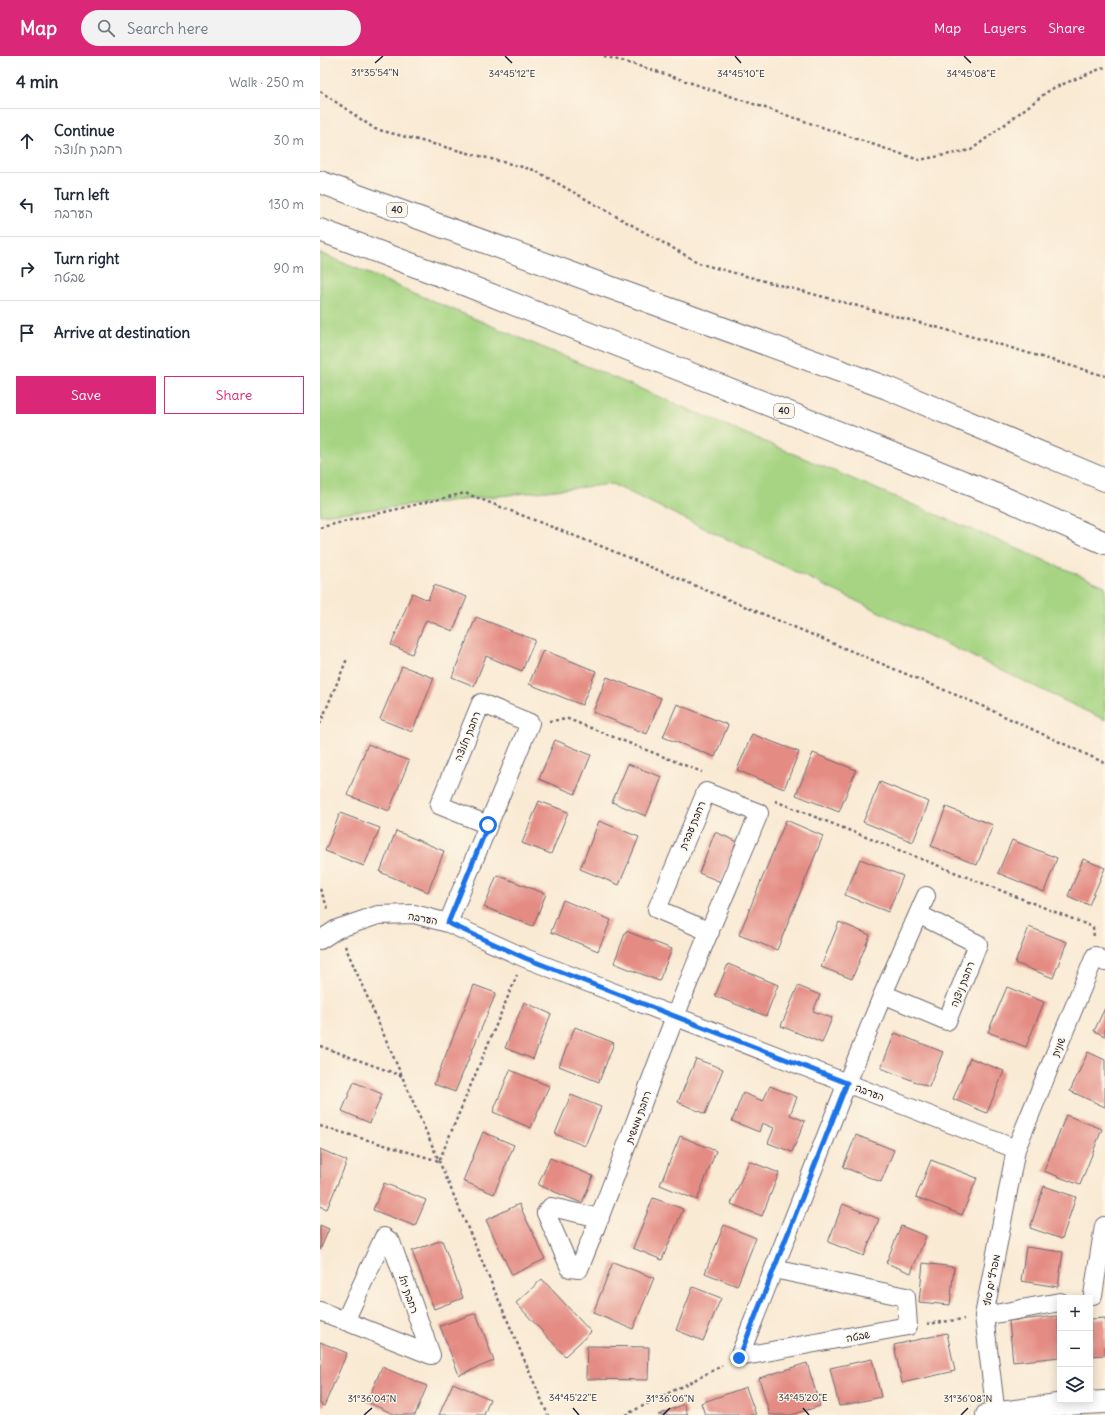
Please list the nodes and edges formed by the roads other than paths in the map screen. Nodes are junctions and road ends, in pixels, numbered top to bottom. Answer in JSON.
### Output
{"nodes":[{"id":1,"x":320,"y":182,"type":"edge"},
{"id":2,"x":320,"y":230,"type":"edge"},
{"id":3,"x":1105,"y":480,"type":"edge"},
{"id":4,"x":1105,"y":543,"type":"edge"},
{"id":5,"x":488,"y":825,"type":"junction"},
{"id":6,"x":926,"y":896,"type":"dead end"},
{"id":7,"x":918,"y":914,"type":"junction"},
{"id":8,"x":448,"y":923,"type":"junction"},
{"id":9,"x":710,"y":932,"type":"junction"},
{"id":10,"x":320,"y":940,"type":"edge"},
{"id":11,"x":1100,"y":959,"type":"edge"},
{"id":12,"x":883,"y":994,"type":"junction"},
{"id":13,"x":675,"y":1016,"type":"junction"},
{"id":14,"x":847,"y":1083,"type":"junction"},
{"id":15,"x":1016,"y":1149,"type":"junction"},
{"id":16,"x":600,"y":1218,"type":"dead end"},
{"id":17,"x":1105,"y":1226,"type":"edge"},
{"id":18,"x":774,"y":1268,"type":"junction"},
{"id":19,"x":1092,"y":1295,"type":"edge"},
{"id":20,"x":1057,"y":1303,"type":"edge"},
{"id":21,"x":320,"y":1311,"type":"edge"},
{"id":22,"x":984,"y":1316,"type":"junction"},
{"id":23,"x":345,"y":1321,"type":"junction"},
{"id":24,"x":1105,"y":1402,"type":"edge"},
{"id":25,"x":993,"y":1414,"type":"edge"}],
"edges":[{"from":1,"to":3,"type":"main road","number":"40"},
{"from":2,"to":4,"type":"main road","number":"40"},
{"from":5,"to":5,"type":"street","name":"רחבת חלוצה"},
{"from":5,"to":8,"type":"street"},
{"from":6,"to":7,"type":"street"},
{"from":7,"to":12,"type":"street"},
{"from":7,"to":12,"type":"street","name":"רחבת ניצנה"},
{"from":8,"to":10,"type":"street","name":"הערבה"},
{"from":8,"to":13,"type":"street","name":"הערבה"},
{"from":9,"to":9,"type":"street","name":"רחבת עבדת"},
{"from":9,"to":13,"type":"street","name":"רחבת עבדת"},
{"from":11,"to":15,"type":"street","name":"שונית"},
{"from":12,"to":14,"type":"street"},
{"from":13,"to":14,"type":"street","name":"הערבה"},
{"from":13,"to":16,"type":"street","name":"רחבת ממשית"},
{"from":14,"to":15,"type":"street","name":"הערבה"},
{"from":14,"to":18,"type":"street"},
{"from":15,"to":22,"type":"street","name":"מפרץ ים סוף"},
{"from":17,"to":19,"type":"street"},
{"from":18,"to":18,"type":"street","name":"שבטה"},
{"from":20,"to":22,"type":"street"},
{"from":21,"to":23,"type":"street","name":"רחבת יהל"},
{"from":22,"to":25,"type":"street","name":"מפרץ ים סוף"},
{"from":23,"to":23,"type":"street","name":"רחבת יהל"},
{"from":24,"to":25,"type":"main road"}]}
